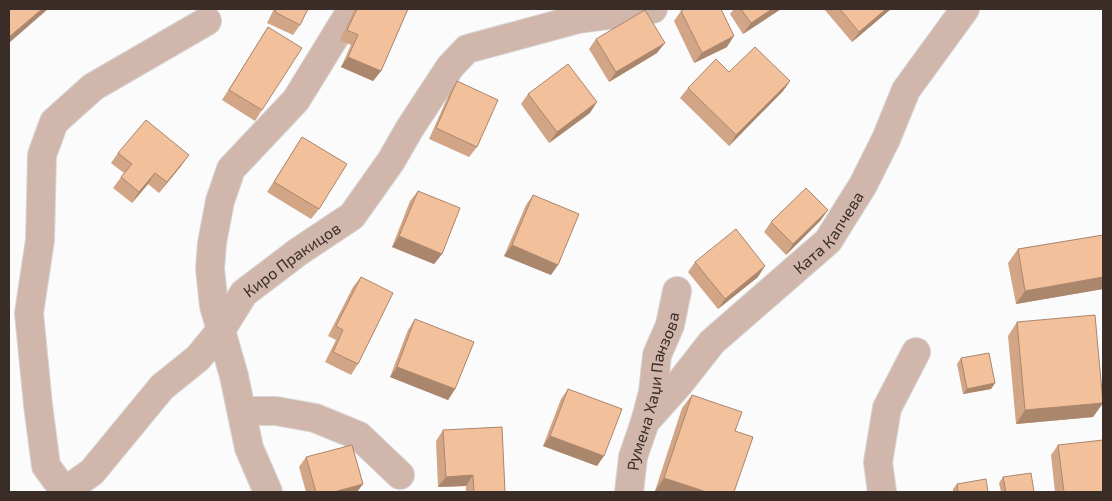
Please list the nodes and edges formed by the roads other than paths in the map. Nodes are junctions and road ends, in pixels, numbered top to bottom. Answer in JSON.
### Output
{"nodes":[{"id":1,"x":352,"y":9,"type":"edge"},
{"id":2,"x":654,"y":9,"type":"edge"},
{"id":3,"x":965,"y":9,"type":"edge"},
{"id":4,"x":207,"y":21,"type":"dead end"},
{"id":5,"x":677,"y":290,"type":"dead end"},
{"id":6,"x":221,"y":330,"type":"junction"},
{"id":7,"x":916,"y":352,"type":"dead end"},
{"id":8,"x":242,"y":411,"type":"junction"},
{"id":9,"x":645,"y":422,"type":"junction"},
{"id":10,"x":400,"y":475,"type":"dead end"},
{"id":11,"x":65,"y":492,"type":"edge"},
{"id":12,"x":268,"y":492,"type":"edge"},
{"id":13,"x":629,"y":492,"type":"edge"},
{"id":14,"x":882,"y":492,"type":"edge"}],
"edges":[{"from":1,"to":6,"type":"street"},
{"from":2,"to":6,"type":"street","name":"Киро Пракицов"},
{"from":3,"to":9,"type":"street","name":"Ката Капчева"},
{"from":4,"to":11,"type":"street"},
{"from":5,"to":9,"type":"street","name":"Румена Хаџи Панзова"},
{"from":6,"to":8,"type":"street"},
{"from":6,"to":11,"type":"street","name":"Киро Пракицов"},
{"from":7,"to":14,"type":"street"},
{"from":8,"to":10,"type":"street"},
{"from":8,"to":12,"type":"street"},
{"from":9,"to":13,"type":"street","name":"Румена Хаџи Панзова"}]}
